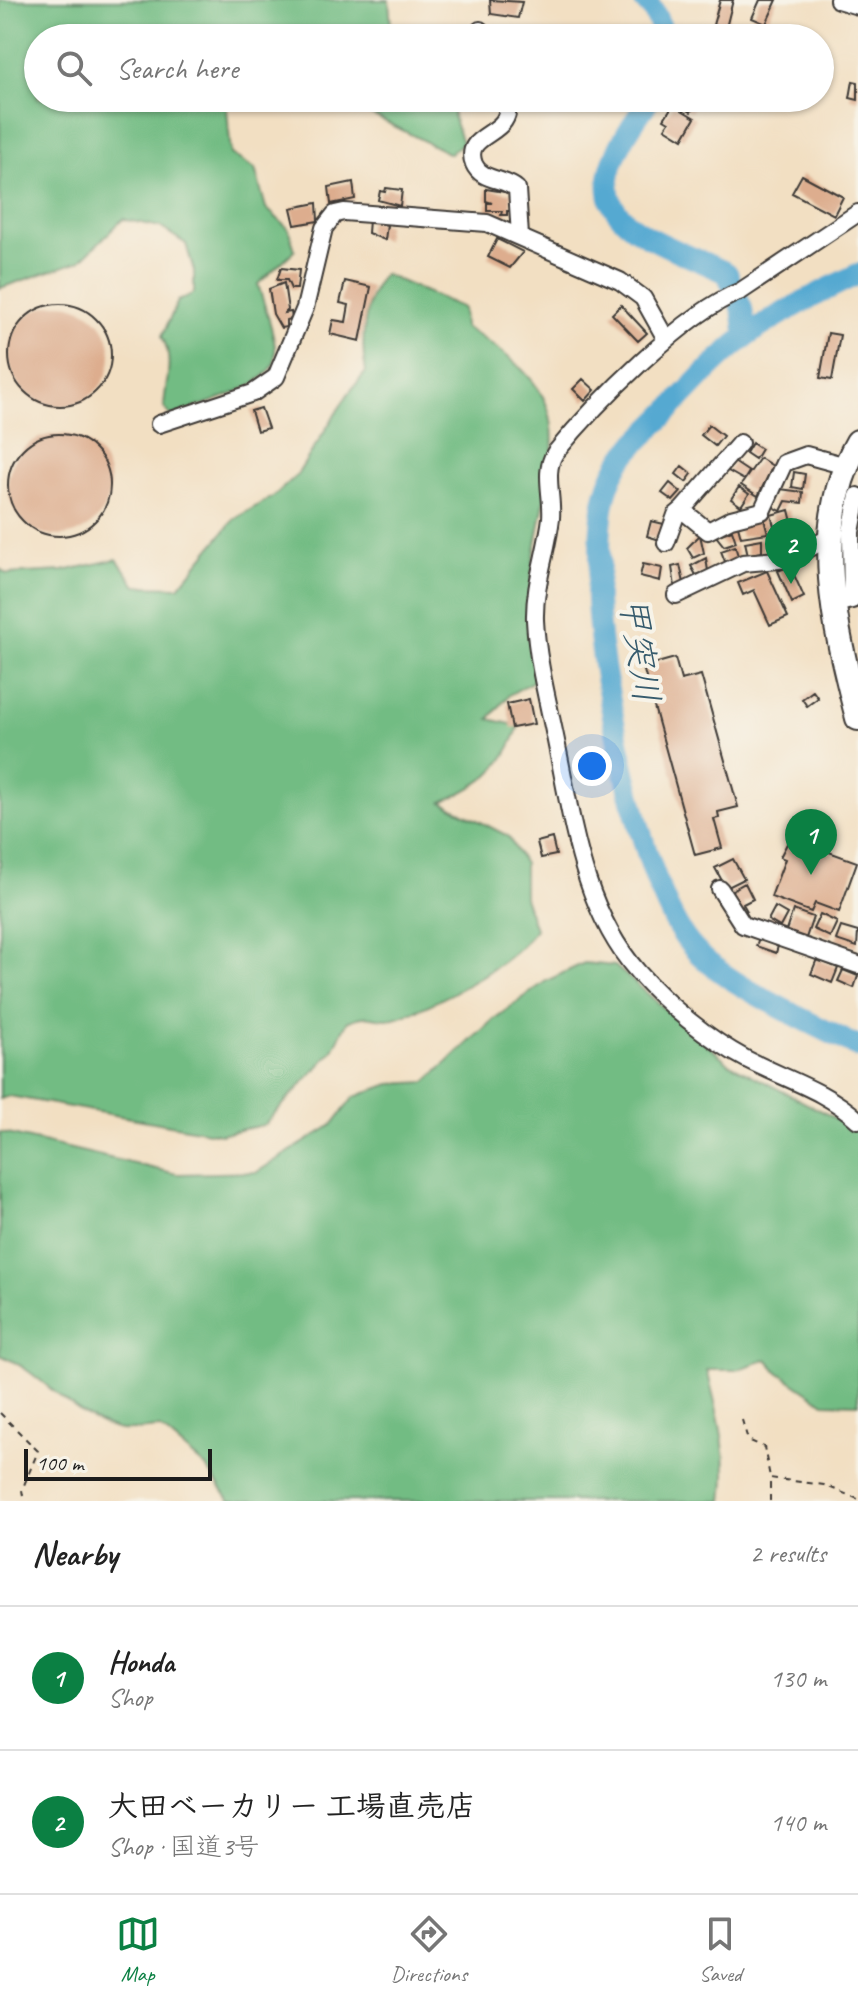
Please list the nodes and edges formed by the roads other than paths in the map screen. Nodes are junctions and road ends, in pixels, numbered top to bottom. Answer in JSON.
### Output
{"nodes":[{"id":1,"x":838,"y":0,"type":"edge"},
{"id":2,"x":858,"y":6,"type":"edge"},
{"id":3,"x":508,"y":112,"type":"edge"},
{"id":4,"x":858,"y":213,"type":"edge"},
{"id":5,"x":520,"y":236,"type":"junction"},
{"id":6,"x":666,"y":339,"type":"junction"},
{"id":7,"x":159,"y":424,"type":"dead end"},
{"id":8,"x":858,"y":442,"type":"edge"},
{"id":9,"x":740,"y":443,"type":"dead end"},
{"id":10,"x":846,"y":466,"type":"junction"},
{"id":11,"x":858,"y":496,"type":"edge"},
{"id":12,"x":682,"y":510,"type":"junction"},
{"id":13,"x":830,"y":537,"type":"junction"},
{"id":14,"x":666,"y":543,"type":"dead end"},
{"id":15,"x":676,"y":595,"type":"dead end"},
{"id":16,"x":834,"y":604,"type":"junction"},
{"id":17,"x":858,"y":718,"type":"edge"},
{"id":18,"x":720,"y":889,"type":"dead end"},
{"id":19,"x":858,"y":965,"type":"edge"},
{"id":20,"x":821,"y":1093,"type":"junction"},
{"id":21,"x":858,"y":1104,"type":"edge"},
{"id":22,"x":858,"y":1120,"type":"edge"}],
"edges":[{"from":1,"to":2,"type":"street"},
{"from":3,"to":5,"type":"street"},
{"from":4,"to":6,"type":"street"},
{"from":5,"to":6,"type":"street"},
{"from":5,"to":7,"type":"street"},
{"from":6,"to":20,"type":"street"},
{"from":8,"to":10,"type":"highway"},
{"from":9,"to":12,"type":"street"},
{"from":10,"to":12,"type":"street"},
{"from":10,"to":13,"type":"highway"},
{"from":11,"to":16,"type":"street"},
{"from":12,"to":14,"type":"street"},
{"from":13,"to":15,"type":"street"},
{"from":13,"to":16,"type":"highway"},
{"from":16,"to":17,"type":"highway"},
{"from":18,"to":19,"type":"street"},
{"from":20,"to":21,"type":"street"},
{"from":20,"to":22,"type":"street"}]}
